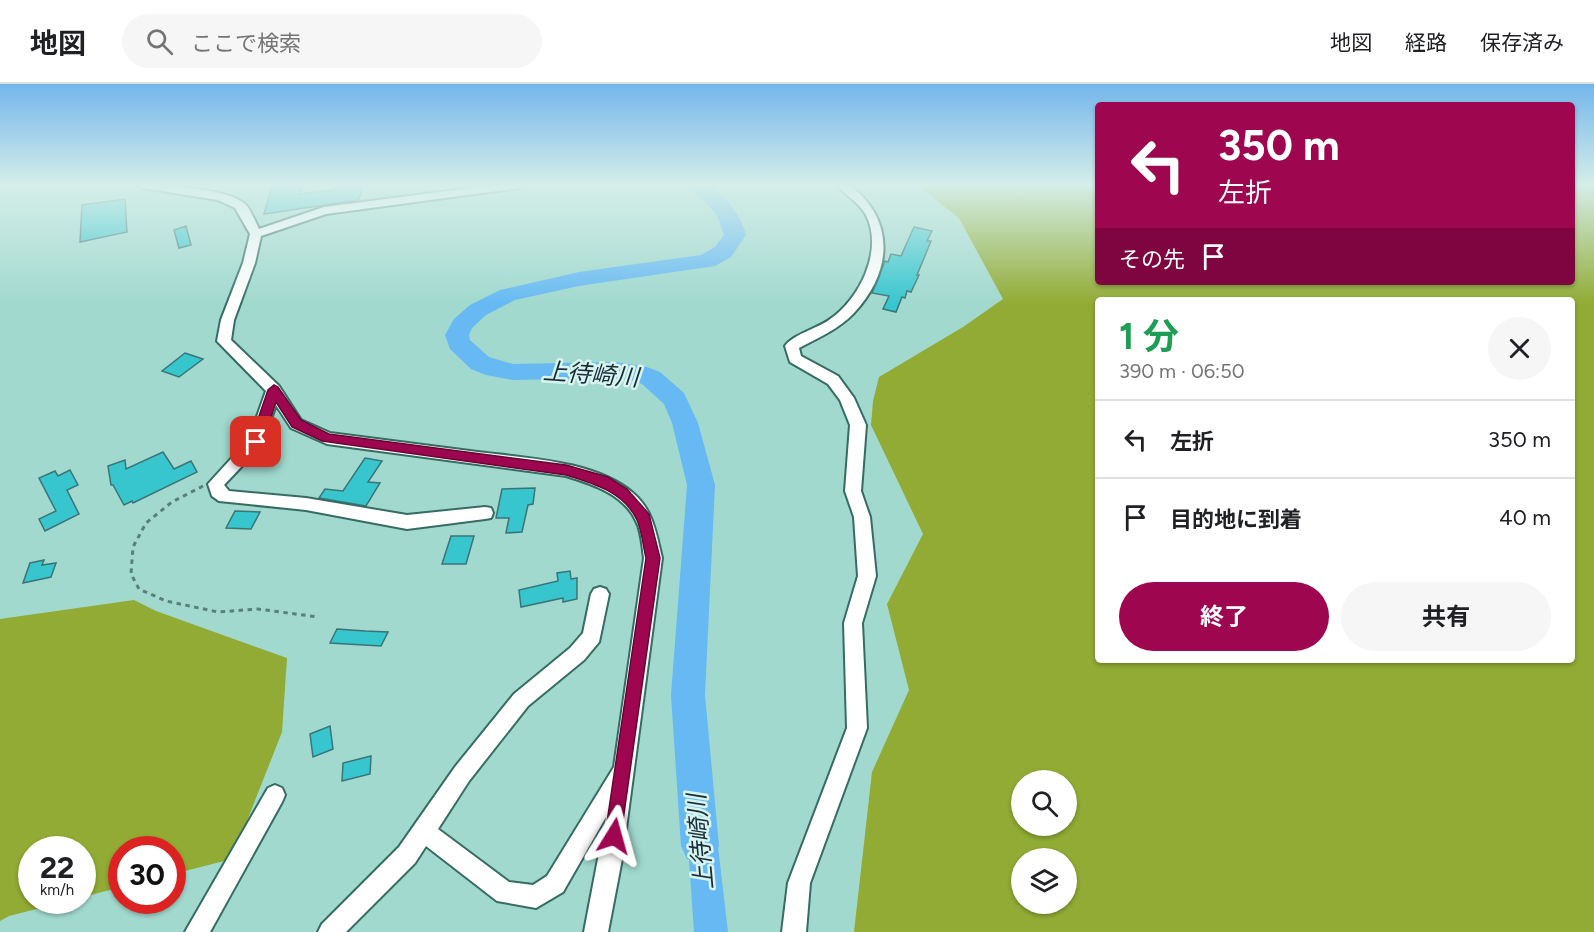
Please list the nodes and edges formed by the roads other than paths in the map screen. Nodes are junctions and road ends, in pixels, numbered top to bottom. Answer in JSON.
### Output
{"nodes":[{"id":1,"x":251,"y":225,"type":"edge"},
{"id":2,"x":284,"y":225,"type":"edge"},
{"id":3,"x":875,"y":225,"type":"edge"},
{"id":4,"x":256,"y":234,"type":"junction"},
{"id":5,"x":274,"y":390,"type":"junction"},
{"id":6,"x":485,"y":513,"type":"dead end"},
{"id":7,"x":600,"y":594,"type":"dead end"},
{"id":8,"x":624,"y":766,"type":"junction"},
{"id":9,"x":275,"y":795,"type":"dead end"},
{"id":10,"x":423,"y":831,"type":"junction"},
{"id":11,"x":196,"y":932,"type":"edge"},
{"id":12,"x":330,"y":932,"type":"edge"},
{"id":13,"x":596,"y":932,"type":"edge"},
{"id":14,"x":794,"y":932,"type":"edge"}],
"edges":[{"from":1,"to":4,"type":"street"},
{"from":2,"to":4,"type":"street"},
{"from":3,"to":14,"type":"street"},
{"from":4,"to":5,"type":"street"},
{"from":5,"to":6,"type":"street"},
{"from":5,"to":8,"type":"street"},
{"from":7,"to":10,"type":"street"},
{"from":8,"to":10,"type":"street"},
{"from":8,"to":13,"type":"street"},
{"from":9,"to":11,"type":"street"},
{"from":10,"to":12,"type":"street"}]}
